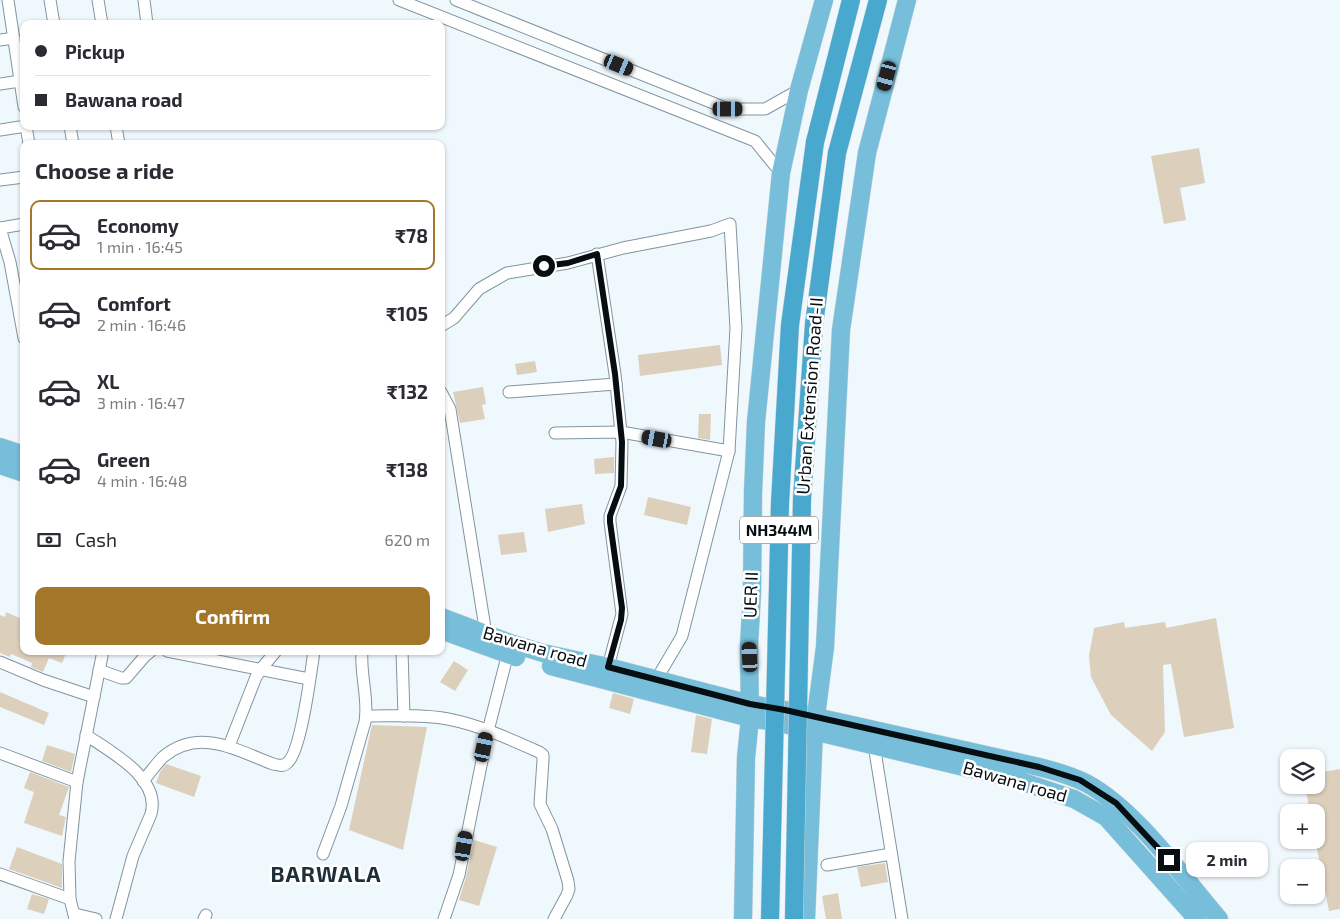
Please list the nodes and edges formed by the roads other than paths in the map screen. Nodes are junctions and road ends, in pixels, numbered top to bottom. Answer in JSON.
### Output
{"nodes":[{"id":1,"x":8,"y":0,"type":"edge"},
{"id":2,"x":50,"y":0,"type":"edge"},
{"id":3,"x":98,"y":0,"type":"edge"},
{"id":4,"x":144,"y":0,"type":"edge"},
{"id":5,"x":399,"y":0,"type":"edge"},
{"id":6,"x":456,"y":0,"type":"edge"},
{"id":7,"x":824,"y":0,"type":"edge"},
{"id":8,"x":852,"y":0,"type":"edge"},
{"id":9,"x":878,"y":0,"type":"edge"},
{"id":10,"x":907,"y":0,"type":"edge"},
{"id":11,"x":418,"y":3,"type":"edge"},
{"id":12,"x":53,"y":20,"type":"edge"},
{"id":13,"x":101,"y":20,"type":"edge"},
{"id":14,"x":147,"y":20,"type":"edge"},
{"id":15,"x":14,"y":38,"type":"junction"},
{"id":16,"x":0,"y":40,"type":"edge"},
{"id":17,"x":20,"y":80,"type":"joint"},
{"id":18,"x":0,"y":84,"type":"edge"},
{"id":19,"x":799,"y":90,"type":"junction"},
{"id":20,"x":20,"y":127,"type":"edge"},
{"id":21,"x":0,"y":130,"type":"edge"},
{"id":22,"x":781,"y":173,"type":"junction"},
{"id":23,"x":20,"y":177,"type":"edge"},
{"id":24,"x":0,"y":180,"type":"edge"},
{"id":25,"x":20,"y":225,"type":"edge"},
{"id":26,"x":0,"y":228,"type":"edge"},
{"id":27,"x":597,"y":254,"type":"junction"},
{"id":28,"x":20,"y":316,"type":"edge"},
{"id":29,"x":445,"y":324,"type":"edge"},
{"id":30,"x":616,"y":384,"type":"junction"},
{"id":31,"x":509,"y":392,"type":"dead end"},
{"id":32,"x":445,"y":400,"type":"edge"},
{"id":33,"x":621,"y":432,"type":"junction"},
{"id":34,"x":555,"y":433,"type":"dead end"},
{"id":35,"x":0,"y":447,"type":"edge"},
{"id":36,"x":729,"y":451,"type":"junction"},
{"id":37,"x":20,"y":453,"type":"edge"},
{"id":38,"x":0,"y":465,"type":"edge"},
{"id":39,"x":20,"y":472,"type":"edge"},
{"id":40,"x":445,"y":618,"type":"edge"},
{"id":41,"x":445,"y":631,"type":"edge"},
{"id":42,"x":486,"y":634,"type":"junction"},
{"id":43,"x":508,"y":649,"type":"junction"},
{"id":44,"x":102,"y":655,"type":"edge"},
{"id":45,"x":146,"y":655,"type":"edge"},
{"id":46,"x":188,"y":655,"type":"edge"},
{"id":47,"x":272,"y":655,"type":"edge"},
{"id":48,"x":313,"y":655,"type":"edge"},
{"id":49,"x":362,"y":655,"type":"edge"},
{"id":50,"x":402,"y":655,"type":"edge"},
{"id":51,"x":0,"y":662,"type":"edge"},
{"id":52,"x":608,"y":667,"type":"junction"},
{"id":53,"x":260,"y":669,"type":"junction"},
{"id":54,"x":99,"y":670,"type":"junction"},
{"id":55,"x":309,"y":679,"type":"junction"},
{"id":56,"x":656,"y":680,"type":"junction"},
{"id":57,"x":94,"y":697,"type":"junction"},
{"id":58,"x":750,"y":711,"type":"junction"},
{"id":59,"x":366,"y":716,"type":"junction"},
{"id":60,"x":404,"y":716,"type":"junction"},
{"id":61,"x":815,"y":724,"type":"junction"},
{"id":62,"x":488,"y":730,"type":"junction"},
{"id":63,"x":86,"y":735,"type":"junction"},
{"id":64,"x":874,"y":745,"type":"junction"},
{"id":65,"x":229,"y":746,"type":"junction"},
{"id":66,"x":0,"y":753,"type":"edge"},
{"id":67,"x":143,"y":781,"type":"junction"},
{"id":68,"x":77,"y":782,"type":"junction"},
{"id":69,"x":323,"y":854,"type":"dead end"},
{"id":70,"x":891,"y":854,"type":"junction"},
{"id":71,"x":827,"y":865,"type":"dead end"},
{"id":72,"x":0,"y":874,"type":"edge"},
{"id":73,"x":70,"y":899,"type":"junction"},
{"id":74,"x":75,"y":917,"type":"edge"},
{"id":75,"x":96,"y":919,"type":"edge"},
{"id":76,"x":116,"y":919,"type":"edge"},
{"id":77,"x":444,"y":919,"type":"edge"},
{"id":78,"x":554,"y":919,"type":"edge"},
{"id":79,"x":743,"y":919,"type":"edge"},
{"id":80,"x":770,"y":919,"type":"edge"},
{"id":81,"x":794,"y":919,"type":"edge"},
{"id":82,"x":806,"y":919,"type":"edge"},
{"id":83,"x":902,"y":919,"type":"edge"},
{"id":84,"x":1197,"y":919,"type":"edge"},
{"id":85,"x":1219,"y":919,"type":"edge"}],
"edges":[{"from":1,"to":15,"type":"street"},
{"from":2,"to":12,"type":"street"},
{"from":3,"to":13,"type":"street"},
{"from":4,"to":14,"type":"street"},
{"from":5,"to":11,"type":"street"},
{"from":6,"to":19,"type":"street"},
{"from":7,"to":19,"type":"main road","name":"UER II"},
{"from":8,"to":80,"type":"highway","name":"Urban Extension Road-II","number":"NH344M","bridge":true},
{"from":9,"to":81,"type":"highway","name":"Urban Extension Road-II","number":"NH344M","bridge":true},
{"from":10,"to":61,"type":"main road"},
{"from":11,"to":22,"type":"street"},
{"from":15,"to":16,"type":"street"},
{"from":15,"to":17,"type":"street"},
{"from":17,"to":18,"type":"street"},
{"from":19,"to":22,"type":"main road","name":"UER II"},
{"from":20,"to":21,"type":"street"},
{"from":22,"to":58,"type":"main road","name":"UER II"},
{"from":23,"to":24,"type":"street"},
{"from":25,"to":26,"type":"street"},
{"from":26,"to":28,"type":"street"},
{"from":27,"to":29,"type":"street"},
{"from":27,"to":30,"type":"street"},
{"from":27,"to":36,"type":"street"},
{"from":30,"to":31,"type":"street"},
{"from":30,"to":33,"type":"street"},
{"from":32,"to":42,"type":"street"},
{"from":33,"to":34,"type":"street"},
{"from":33,"to":36,"type":"street"},
{"from":33,"to":52,"type":"street"},
{"from":35,"to":37,"type":"main road"},
{"from":36,"to":56,"type":"street"},
{"from":38,"to":39,"type":"main road"},
{"from":40,"to":42,"type":"main road","name":"Bawana road"},
{"from":41,"to":43,"type":"main road","name":"Bawana road"},
{"from":42,"to":43,"type":"main road","name":"Bawana road"},
{"from":43,"to":52,"type":"main road","name":"Bawana road"},
{"from":43,"to":58,"type":"main road","name":"Bawana road"},
{"from":43,"to":62,"type":"street"},
{"from":44,"to":54,"type":"street"},
{"from":45,"to":54,"type":"street"},
{"from":46,"to":53,"type":"street"},
{"from":47,"to":53,"type":"street"},
{"from":48,"to":55,"type":"street"},
{"from":49,"to":59,"type":"street"},
{"from":50,"to":60,"type":"street"},
{"from":51,"to":57,"type":"street"},
{"from":52,"to":56,"type":"main road","name":"Bawana road"},
{"from":53,"to":55,"type":"street"},
{"from":53,"to":65,"type":"street"},
{"from":54,"to":57,"type":"street"},
{"from":55,"to":65,"type":"street"},
{"from":56,"to":58,"type":"main road","name":"Bawana road"},
{"from":57,"to":63,"type":"street"},
{"from":58,"to":61,"type":"main road","name":"Bawana road"},
{"from":58,"to":79,"type":"main road","name":"UER II"},
{"from":59,"to":60,"type":"street"},
{"from":59,"to":69,"type":"street"},
{"from":60,"to":62,"type":"street"},
{"from":61,"to":64,"type":"main road","name":"Bawana road"},
{"from":61,"to":82,"type":"main road"},
{"from":61,"to":85,"type":"main road","name":"Bawana road"},
{"from":62,"to":77,"type":"street"},
{"from":62,"to":78,"type":"street"},
{"from":63,"to":67,"type":"street"},
{"from":63,"to":68,"type":"street"},
{"from":64,"to":70,"type":"street"},
{"from":64,"to":84,"type":"main road","name":"Bawana road"},
{"from":65,"to":67,"type":"street"},
{"from":66,"to":68,"type":"street"},
{"from":67,"to":76,"type":"street"},
{"from":68,"to":73,"type":"street"},
{"from":70,"to":71,"type":"street"},
{"from":70,"to":83,"type":"street"},
{"from":72,"to":73,"type":"street"},
{"from":73,"to":74,"type":"street"},
{"from":74,"to":75,"type":"street"}]}
